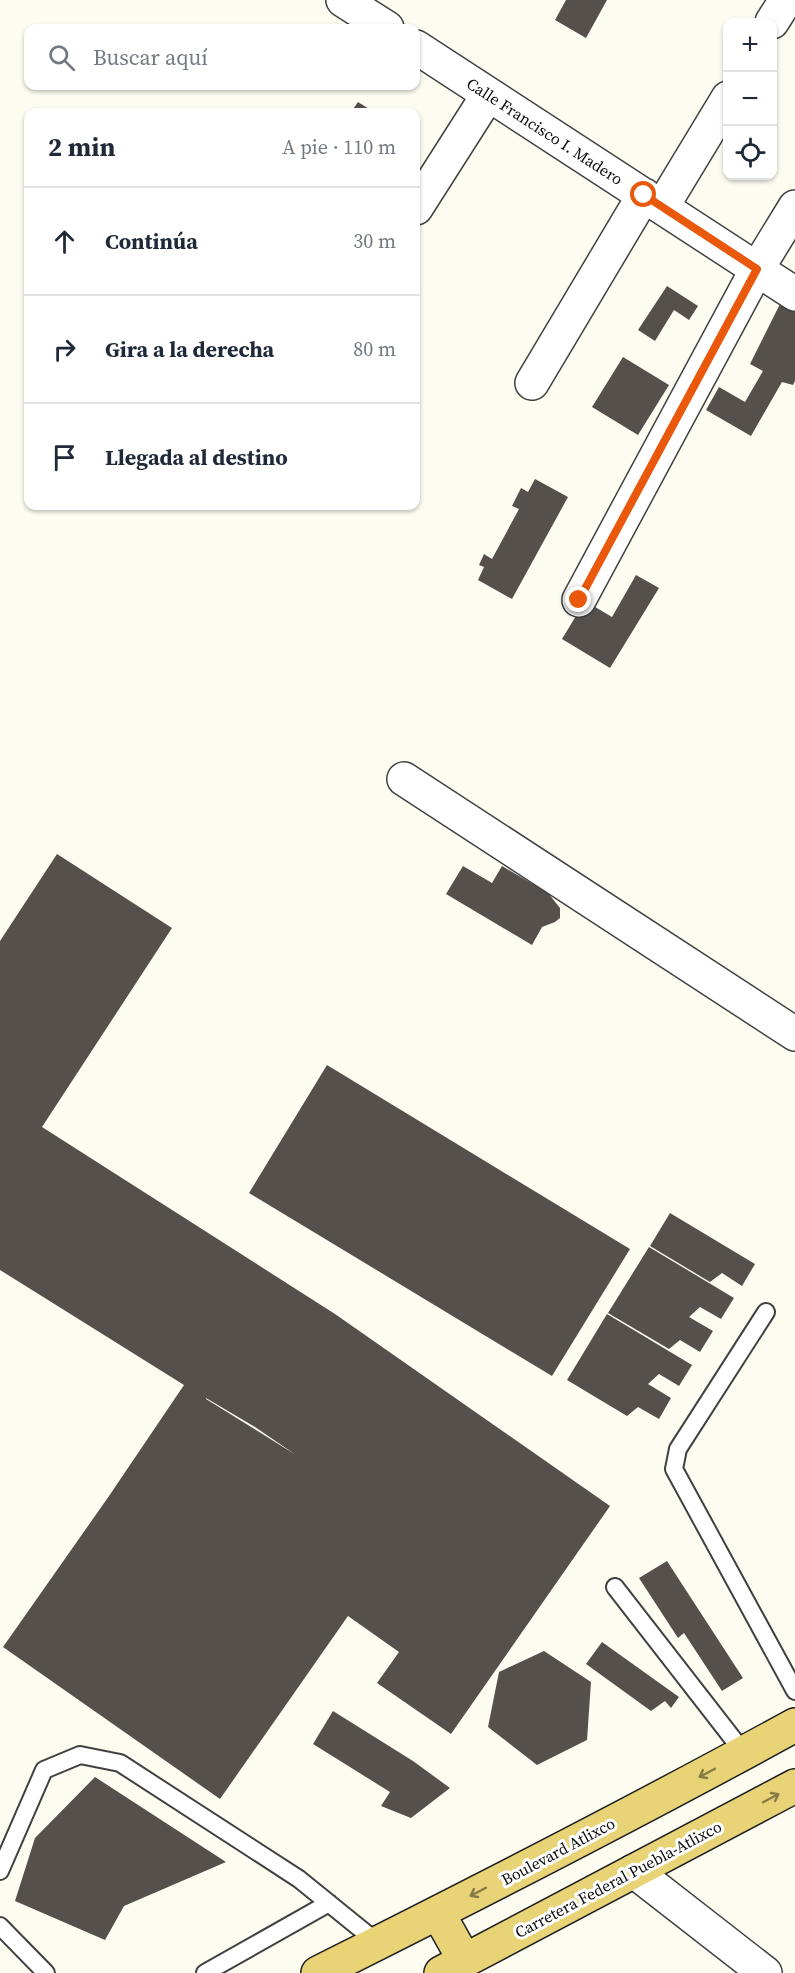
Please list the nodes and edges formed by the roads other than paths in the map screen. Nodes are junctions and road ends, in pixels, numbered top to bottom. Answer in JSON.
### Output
{"nodes":[{"id":1,"x":343,"y":0,"type":"edge"},
{"id":2,"x":786,"y":0,"type":"edge"},
{"id":3,"x":775,"y":18,"type":"edge"},
{"id":4,"x":381,"y":24,"type":"edge"},
{"id":5,"x":420,"y":50,"type":"edge"},
{"id":6,"x":489,"y":95,"type":"junction"},
{"id":7,"x":723,"y":105,"type":"edge"},
{"id":8,"x":653,"y":201,"type":"junction"},
{"id":9,"x":420,"y":202,"type":"edge"},
{"id":10,"x":795,"y":207,"type":"edge"},
{"id":11,"x":757,"y":269,"type":"junction"},
{"id":12,"x":795,"y":294,"type":"edge"},
{"id":13,"x":532,"y":383,"type":"dead end"},
{"id":14,"x":579,"y":600,"type":"dead end"},
{"id":15,"x":404,"y":779,"type":"dead end"},
{"id":16,"x":795,"y":1034,"type":"edge"},
{"id":17,"x":766,"y":1312,"type":"dead end"},
{"id":18,"x":615,"y":1587,"type":"dead end"},
{"id":19,"x":795,"y":1691,"type":"edge"},
{"id":20,"x":795,"y":1725,"type":"edge"},
{"id":21,"x":744,"y":1753,"type":"junction"},
{"id":22,"x":795,"y":1786,"type":"edge"},
{"id":23,"x":0,"y":1871,"type":"edge"},
{"id":24,"x":634,"y":1871,"type":"junction"},
{"id":25,"x":329,"y":1904,"type":"junction"},
{"id":26,"x":438,"y":1913,"type":"junction"},
{"id":27,"x":0,"y":1926,"type":"edge"},
{"id":28,"x":378,"y":1943,"type":"junction"},
{"id":29,"x":453,"y":1967,"type":"edge"},
{"id":30,"x":46,"y":1973,"type":"edge"},
{"id":31,"x":205,"y":1973,"type":"edge"},
{"id":32,"x":318,"y":1973,"type":"edge"},
{"id":33,"x":765,"y":1973,"type":"edge"}],
"edges":[{"from":1,"to":4,"type":"street"},
{"from":2,"to":3,"type":"street"},
{"from":5,"to":6,"type":"street","name":"Calle Francisco I. Madero"},
{"from":6,"to":8,"type":"street","name":"Calle Francisco I. Madero"},
{"from":6,"to":9,"type":"street"},
{"from":7,"to":8,"type":"street"},
{"from":8,"to":11,"type":"street","name":"Calle Francisco I. Madero"},
{"from":8,"to":13,"type":"street"},
{"from":10,"to":11,"type":"street"},
{"from":11,"to":12,"type":"street","name":"Calle Francisco I. Madero"},
{"from":11,"to":14,"type":"street"},
{"from":15,"to":16,"type":"street"},
{"from":17,"to":19,"type":"lane"},
{"from":18,"to":21,"type":"lane"},
{"from":20,"to":21,"type":"main road","name":"Boulevard Atlixco"},
{"from":21,"to":26,"type":"main road","name":"Boulevard Atlixco","one_way":true},
{"from":24,"to":22,"type":"main road","name":"Carretera Federal Puebla-Atlixco","one_way":true},
{"from":23,"to":25,"type":"lane"},
{"from":24,"to":29,"type":"main road","name":"Carretera Federal Puebla-Atlixco"},
{"from":24,"to":33,"type":"street"},
{"from":25,"to":28,"type":"lane"},
{"from":25,"to":31,"type":"lane"},
{"from":26,"to":28,"type":"main road","name":"Boulevard Atlixco"},
{"from":26,"to":29,"type":"main road"},
{"from":27,"to":30,"type":"lane"},
{"from":28,"to":32,"type":"main road","name":"Boulevard Atlixco"}]}
